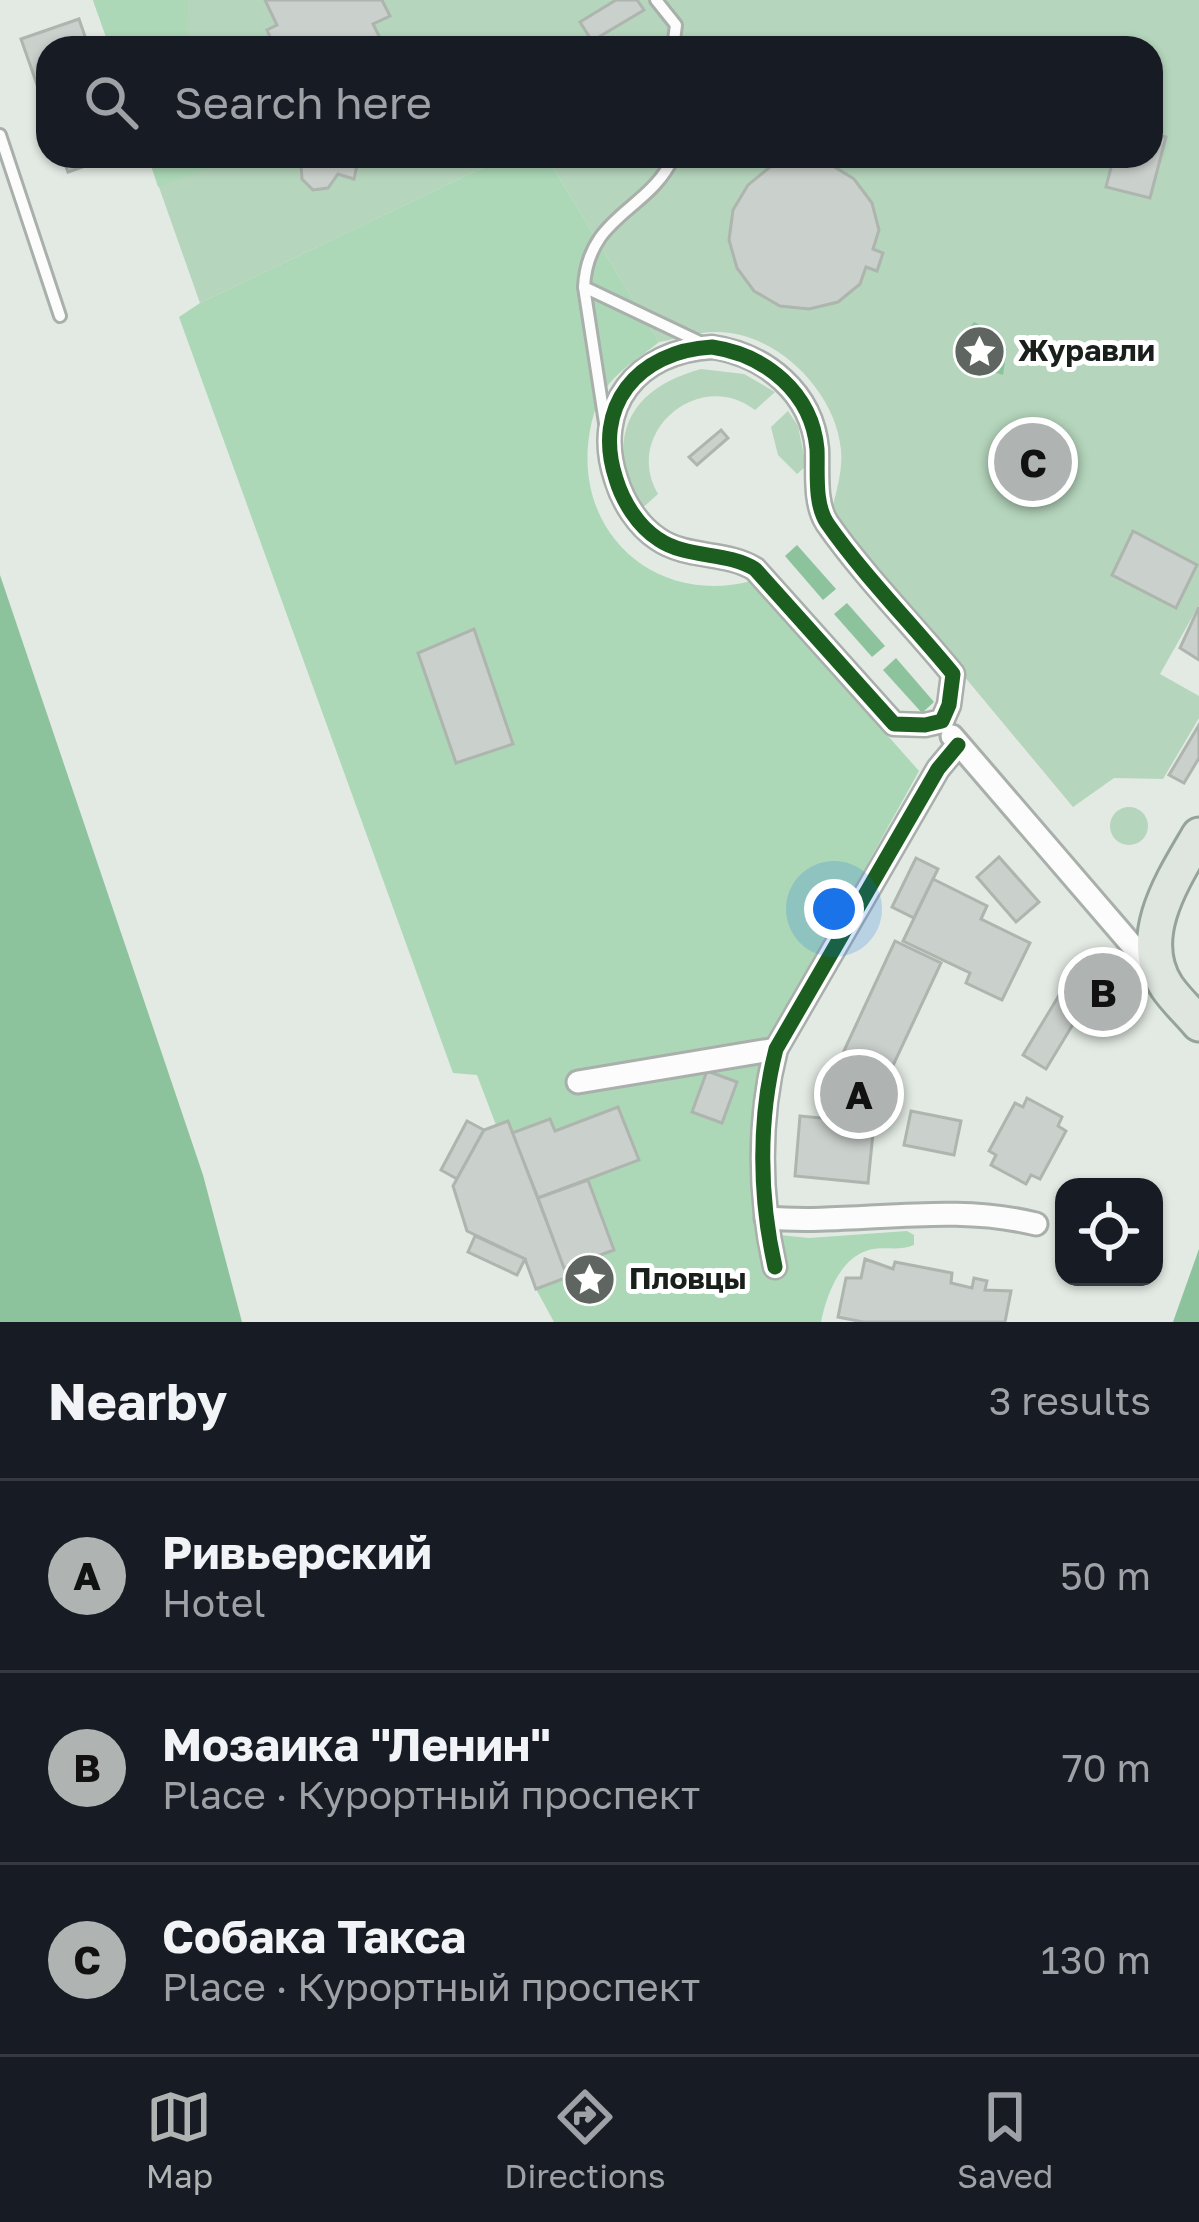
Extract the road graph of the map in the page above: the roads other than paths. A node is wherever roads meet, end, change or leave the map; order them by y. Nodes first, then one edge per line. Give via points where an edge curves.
1 (656, 0) edge
2 (675, 36) edge
3 (0, 136) edge
4 (667, 168) edge
5 (584, 287) junction
6 (60, 316) dead end
7 (712, 347) junction
8 (607, 435) junction
9 (942, 721) junction
10 (958, 745) junction
11 (1199, 835) edge
12 (1165, 984) junction
13 (1199, 1024) edge
14 (776, 1049) junction
15 (578, 1082) dead end
16 (766, 1218) junction
17 (1036, 1224) dead end
18 (776, 1267) dead end

1 - 2 lane via 676,25
3 - 6 lane
4 - 5 lane via 597,239
5 - 7 lane
5 - 8 lane
7 - 8 street via 687,349 643,371 612,410
7 - 9 street via 775,373 806,406 824,519 953,674
8 - 9 street via 626,505 655,537 754,569 894,724
9 - 10 street
10 - 12 street
10 - 14 street
11 - 12 main road via 1159,913
12 - 13 main road
14 - 15 street
14 - 16 street via 762,1176
16 - 17 street via 959,1212
16 - 18 street

